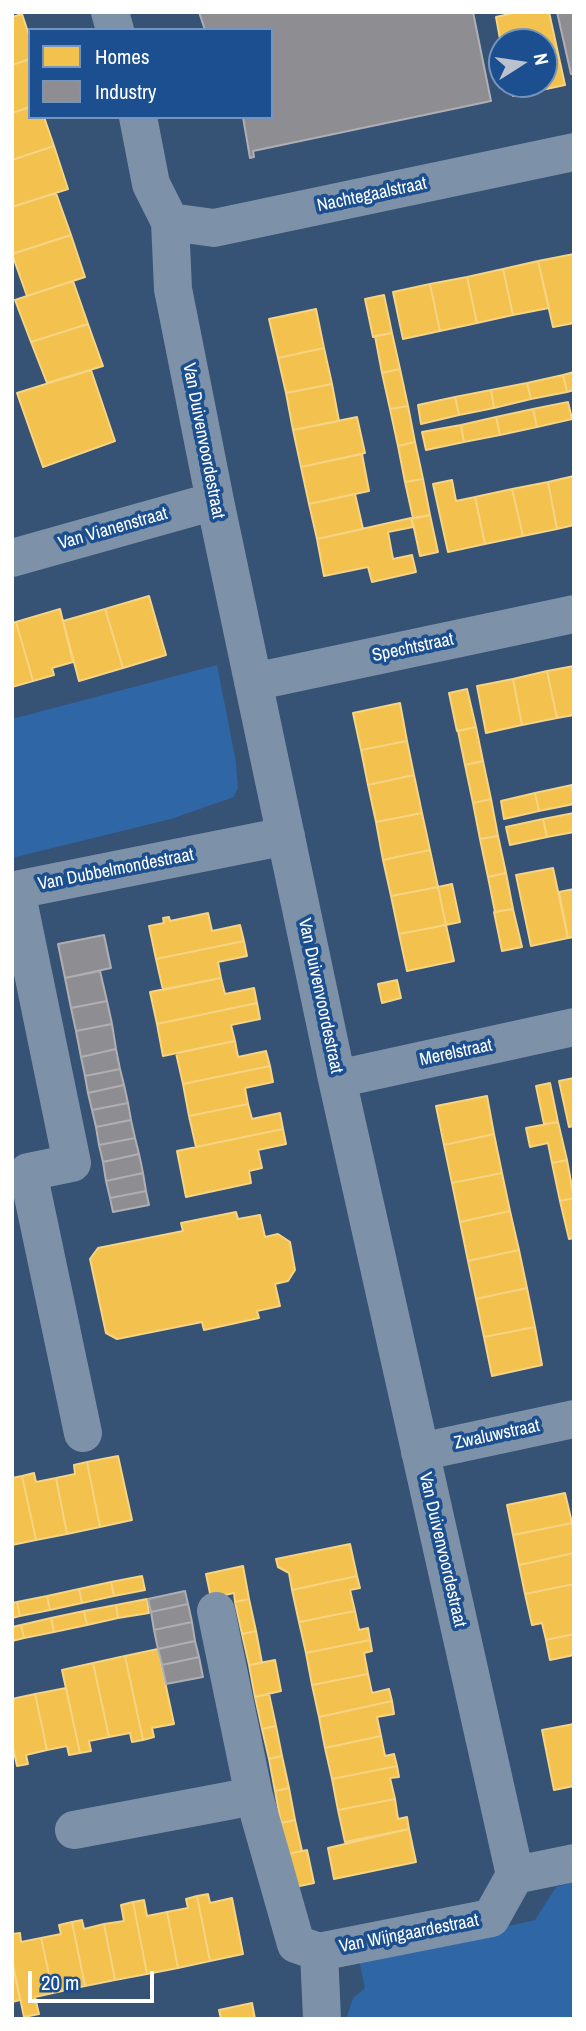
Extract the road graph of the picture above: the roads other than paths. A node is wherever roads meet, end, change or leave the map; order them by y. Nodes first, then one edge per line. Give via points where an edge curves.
1 (138, 119) edge
2 (574, 152) edge
3 (170, 222) junction
4 (215, 500) junction
5 (12, 558) edge
6 (574, 614) edge
7 (253, 682) junction
8 (286, 836) junction
9 (14, 891) edge
10 (574, 1027) edge
11 (337, 1079) junction
12 (20, 1174) edge
13 (574, 1419) edge
14 (83, 1433) dead end
15 (420, 1452) junction
16 (216, 1611) dead end
17 (254, 1796) junction
18 (74, 1830) dead end
19 (574, 1863) edge
20 (515, 1875) junction
21 (319, 1952) junction
22 (322, 2019) edge

1 - 3 street, Van Duivenvoordestraat via 151,184
2 - 3 street, Nachtegaalstraat via 214,228
3 - 4 street, Van Duivenvoordestraat via 173,289
4 - 5 street, Van Vianenstraat
4 - 7 street, Van Duivenvoordestraat
6 - 7 street, Spechtstraat
7 - 8 street, Van Duivenvoordestraat
8 - 9 street, Van Dubbelmondestraat
8 - 11 street, Van Duivenvoordestraat
9 - 12 street, Van Dubbelmondestraat via 72,1163
10 - 11 street, Merelstraat
11 - 15 street, Van Duivenvoordestraat
12 - 14 street, Van Dubbelmondestraat
13 - 15 street, Zwaluwstraat
15 - 20 street, Van Duivenvoordestraat
16 - 17 street, Van Wijngaardestraat
17 - 18 street
17 - 21 street, Van Wijngaardestraat via 296,1944
19 - 20 street
20 - 21 street, Van Wijngaardestraat via 491,1918
21 - 22 street, Van Wijngaardestraat

